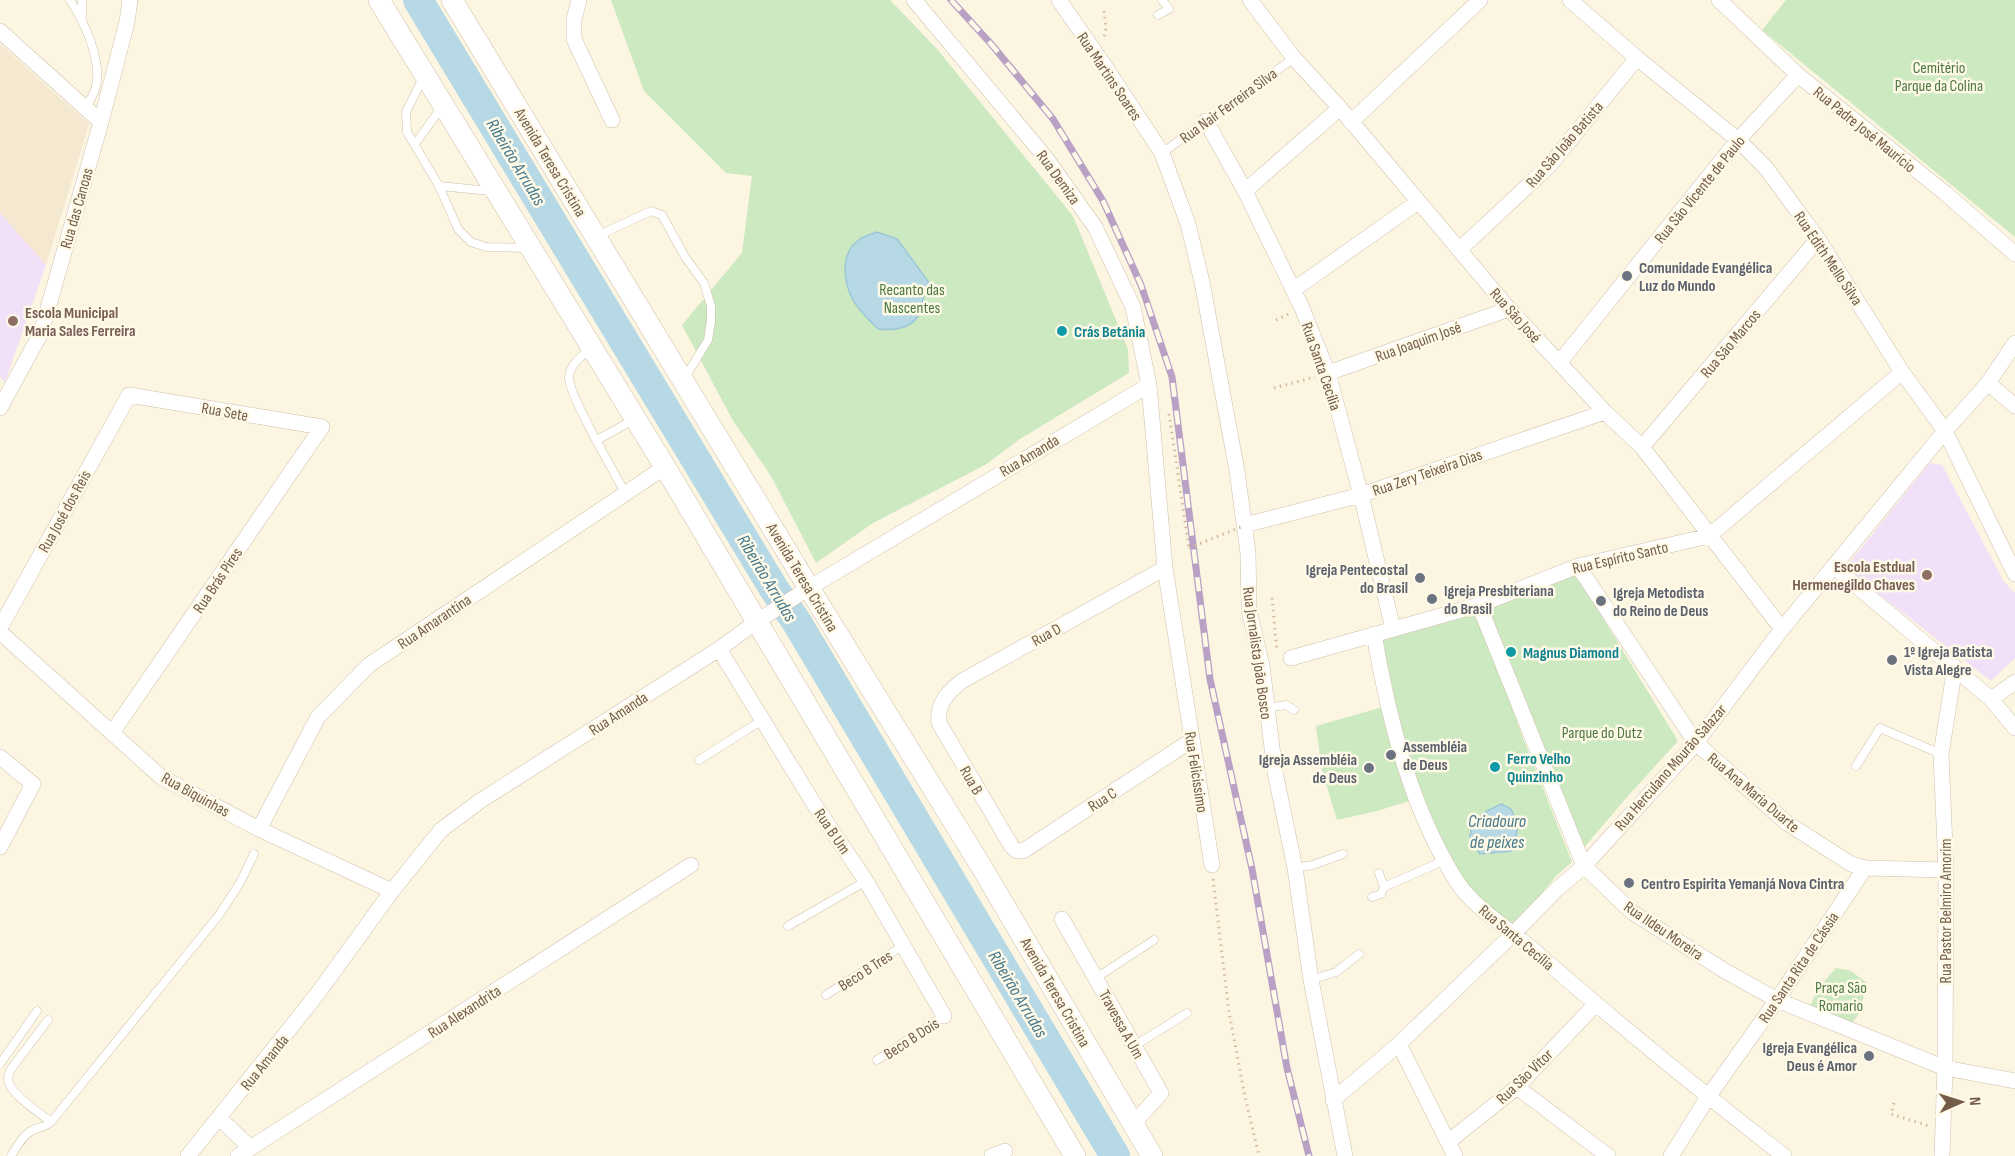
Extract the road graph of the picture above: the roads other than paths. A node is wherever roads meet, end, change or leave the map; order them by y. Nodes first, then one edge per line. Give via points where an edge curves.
1 (70, 0) edge
2 (82, 0) edge
3 (130, 0) edge
4 (379, 0) edge
5 (452, 0) edge
6 (579, 0) edge
7 (914, 0) edge
8 (1059, 0) edge
9 (1162, 0) edge
10 (1480, 0) edge
11 (1570, 0) edge
12 (1719, 0) edge
13 (1254, 1) edge
14 (1158, 15) dead end
15 (82, 18) junction
16 (0, 31) edge
17 (1294, 58) junction
18 (1637, 58) junction
19 (424, 74) junction
20 (1798, 75) junction
21 (443, 104) junction
22 (86, 108) junction
23 (1340, 108) junction
24 (612, 120) dead end
25 (1206, 121) junction
26 (101, 122) junction
27 (1351, 122) junction
28 (1738, 140) junction
29 (415, 144) junction
30 (1162, 153) junction
31 (439, 186) junction
32 (1245, 191) junction
33 (498, 192) junction
34 (1418, 202) junction
35 (596, 237) junction
36 (1818, 239) junction
37 (531, 248) junction
38 (1459, 250) junction
39 (2015, 254) edge
40 (1293, 290) junction
41 (1509, 309) junction
42 (2015, 344) edge
43 (592, 346) junction
44 (1559, 363) junction
45 (1902, 372) junction
46 (1328, 373) junction
47 (683, 380) junction
48 (1988, 382) junction
49 (1149, 385) junction
50 (129, 394) joint
51 (2015, 406) edge
52 (0, 408) edge
53 (1605, 412) junction
54 (636, 419) junction
55 (322, 427) joint
56 (1945, 431) junction
57 (597, 440) junction
58 (1642, 447) junction
59 (665, 467) junction
60 (626, 494) junction
61 (1361, 495) junction
62 (1243, 526) junction
63 (1709, 536) junction
64 (1578, 566) junction
65 (1834, 567) junction
66 (1165, 568) junction
67 (2015, 574) edge
68 (803, 592) junction
69 (1479, 605) junction
70 (762, 618) junction
71 (1393, 628) junction
72 (1782, 628) junction
73 (0, 630) edge
74 (1374, 634) junction
75 (719, 649) junction
76 (1284, 656) road end
77 (1955, 667) junction
78 (2015, 682) edge
79 (1991, 699) junction
80 (1267, 708) junction
81 (938, 710) joint
82 (1294, 710) dead end
83 (764, 719) junction
84 (2015, 728) edge
85 (112, 733) junction
86 (1192, 740) junction
87 (1696, 743) junction
88 (1941, 754) junction
89 (0, 757) edge
90 (699, 760) dead end
91 (1856, 766) dead end
92 (259, 829) junction
93 (0, 847) edge
94 (1012, 847) joint
95 (254, 854) dead end
96 (1343, 854) dead end
97 (1445, 860) junction
98 (691, 865) dead end
99 (1212, 865) road end
100 (1584, 866) junction
101 (1295, 868) junction
102 (1865, 868) junction
103 (1946, 870) junction
104 (1379, 873) dead end
105 (866, 881) junction
106 (1384, 887) junction
107 (392, 891) junction
108 (1372, 897) dead end
109 (1062, 919) dead end
110 (788, 926) dead end
111 (1514, 933) junction
112 (1154, 940) dead end
113 (904, 945) junction
114 (1359, 954) dead end
115 (1096, 978) junction
116 (1311, 980) junction
117 (826, 995) dead end
118 (1777, 1000) junction
119 (1595, 1005) junction
120 (37, 1011) dead end
121 (1187, 1013) dead end
122 (944, 1016) joint
123 (48, 1020) dead end
124 (1399, 1044) junction
125 (1134, 1046) junction
126 (877, 1060) dead end
127 (0, 1064) edge
128 (1945, 1068) junction
129 (2015, 1081) edge
130 (1517, 1087) junction
131 (1708, 1097) junction
132 (1333, 1100) junction
133 (219, 1118) junction
134 (51, 1122) junction
135 (1133, 1124) junction
136 (1448, 1142) junction
137 (244, 1152) edge
138 (11, 1156) edge
139 (188, 1156) edge
140 (1075, 1156) edge
141 (1152, 1156) edge
142 (1345, 1156) edge
143 (1455, 1156) edge
144 (1608, 1156) edge
145 (1671, 1156) edge
146 (1784, 1156) edge
147 (1941, 1156) edge

1 - 15 lane
2 - 15 lane
3 - 26 street, Rua das Canoas
4 - 19 main road
5 - 35 main road, Avenida Teresa Cristina
6 - 24 street via 573,39
7 - 49 street, Rua Demiza via 1046,158 1095,227 1133,307
8 - 30 street, Rua Martins Soares
9 - 14 lane via 1169,9
10 - 27 street
11 - 18 street, Rua Edith Mello Silva
12 - 20 street, Rua Padre José Maurício
13 - 17 street, Rua São José
15 - 22 lane via 96,57 96,87
16 - 22 street
17 - 23 street, Rua São José
17 - 25 lane, Rua Nair Ferreira Silva
18 - 28 street, Rua Edith Mello Silva
18 - 38 street, Rua São João Batista via 1549,166
19 - 21 main road
19 - 29 lane via 406,112 407,132
20 - 28 street, Rua São Vicente de Paulo
20 - 39 street, Rua Padre José Maurício
21 - 29 lane
21 - 33 main road
22 - 26 street
23 - 27 street, Rua São José
23 - 32 street
25 - 30 lane, Rua Nair Ferreira Silva
25 - 32 street, Rua Santa Cecília
26 - 52 street, Rua das Canoas via 41,333
27 - 34 street, Rua São José
28 - 36 street, Rua Edith Mello Silva via 1766,168
28 - 44 street, Rua São Vicente de Paulo
29 - 31 lane
30 - 62 street, Rua Jornalista João Bosco via 1188,224 1202,282 1238,471
31 - 33 lane
31 - 37 lane via 458,229 471,242 486,247
32 - 40 street, Rua Santa Cecília
33 - 37 main road
34 - 38 street, Rua São José
34 - 40 street
35 - 47 main road, Avenida Teresa Cristina
35 - 47 lane via 651,211 662,215 704,283 711,306 708,340
36 - 45 street, Rua Edith Mello Silva
36 - 58 street, Rua São Marcos
37 - 43 main road
38 - 41 street, Rua São José
40 - 46 street, Rua Santa Cecília
41 - 44 street, Rua São José
41 - 46 street, Rua Joaquim José
42 - 48 street, Rua Herculano Mourão Salazar
43 - 54 main road
43 - 57 lane via 571,367 569,378
44 - 53 street, Rua São José
45 - 56 street, Rua Edith Mello Silva
45 - 63 street, Rua Espírito Santo
46 - 61 street, Rua Santa Cecília
47 - 68 main road, Avenida Teresa Cristina
48 - 51 street
48 - 56 street, Rua Herculano Mourão Salazar
49 - 66 street, Rua Felicíssimo
49 - 68 street, Rua Amanda
50 - 55 street, Rua Sete
50 - 73 street, Rua José dos Reis
53 - 58 street, Rua São José
53 - 61 street, Rua Zery Teixeira Dias
54 - 57 lane
54 - 59 main road
55 - 85 street, Rua Brás Pires
56 - 65 street, Rua Herculano Mourão Salazar
56 - 67 street, Rua Edith Mello Silva
57 - 60 lane
58 - 63 street, Rua São José
59 - 60 street, Rua Amarantina
59 - 70 main road
60 - 92 street, Rua Amarantina via 369,665 318,717
61 - 62 street, Rua Zery Teixeira Dias
61 - 71 street, Rua Santa Cecília
62 - 80 street, Rua Jornalista João Bosco via 1249,610
63 - 64 street, Rua Espírito Santo
63 - 72 street, Rua São José
64 - 69 street, Rua Espírito Santo
64 - 87 street, Rua Ana Maria Duarte
65 - 72 street, Rua Herculano Mourão Salazar
65 - 77 street
66 - 81 street, Rua D via 962,681 947,693
66 - 86 street, Rua Felicíssimo
68 - 70 street, Rua Amanda
68 - 135 main road, Avenida Teresa Cristina via 1018,927
69 - 71 street, Rua Espírito Santo
69 - 100 street, Rua Ildeu Moreira
70 - 75 street, Rua Amanda
70 - 140 main road
71 - 74 street, Rua Espírito Santo
72 - 87 street, Rua Herculano Mourão Salazar
73 - 85 street, Rua Biquinhas
74 - 76 street, Rua Espírito Santo
74 - 97 street, Rua Santa Cecília via 1386,699 1416,804
75 - 83 street, Rua B Um
75 - 107 street, Rua Amanda via 480,801 441,830
77 - 79 street
77 - 88 street, Rua Pastor Belmiro Amorim
78 - 79 street
79 - 84 street
80 - 82 lane via 1286,705
80 - 101 street, Rua Jornalista João Bosco via 1275,772
81 - 94 street, Rua B via 939,723
83 - 90 lane
83 - 105 street, Rua B Um
85 - 92 street, Rua Biquinhas via 161,777
86 - 94 street, Rua C via 1023,851
86 - 99 street, Rua Felicíssimo
87 - 100 street, Rua Herculano Mourão Salazar
87 - 102 street, Rua Ana Maria Duarte via 1787,823 1851,864
88 - 91 lane via 1880,728
88 - 103 street, Rua Pastor Belmiro Amorim
89 - 93 street via 33,784
92 - 107 street, Rua Biquinhas
95 - 134 lane via 219,915
96 - 101 lane
97 - 106 lane
97 - 111 street, Rua Santa Cecília via 1458,884 1485,912
98 - 137 street, Rua Alexandrita
100 - 111 street, Rua Herculano Mourão Salazar
100 - 118 street, Rua Ildeu Moreira via 1632,912
101 - 116 street, Rua Jornalista João Bosco
102 - 103 street, Rua Ana Maria Duarte
102 - 118 street, Rua Santa Rita de Cássia
103 - 128 street, Rua Pastor Belmiro Amorim
104 - 106 lane
105 - 110 lane
105 - 113 street, Rua B Um
106 - 108 lane via 1381,894
107 - 133 street, Rua Amanda via 315,997
109 - 115 street, Travessa A Um
111 - 119 street, Rua Santa Cecília
111 - 124 street, Rua Herculano Mourão Salazar
112 - 115 lane
113 - 117 lane, Beco B Tres
113 - 122 street, Rua B Um
114 - 116 lane via 1336,972
115 - 125 street, Travessa A Um
116 - 132 street, Rua Jornalista João Bosco
118 - 128 street, Rua Ildeu Moreira
118 - 131 street, Rua Santa Rita de Cássia
119 - 130 street, Rua São Vitor
119 - 131 street, Rua Santa Cecília
120 - 127 lane
121 - 125 lane
122 - 126 lane, Beco B Dois
123 - 134 lane via 8,1076 9,1085 18,1095
124 - 132 street, Rua Herculano Mourão Salazar
124 - 136 street
125 - 135 street, Travessa A Um via 1161,1093
128 - 129 street, Rua Ildeu Moreira
128 - 147 street, Rua Pastor Belmiro Amorim
130 - 136 street, Rua São Vitor
130 - 144 street
131 - 145 street, Rua Santa Rita de Cássia
131 - 146 street, Rua Santa Cecília
132 - 142 street, Rua Jornalista João Bosco
133 - 137 street
133 - 139 street, Rua Amanda
134 - 138 lane via 25,1135
135 - 141 main road, Avenida Teresa Cristina
136 - 143 street

